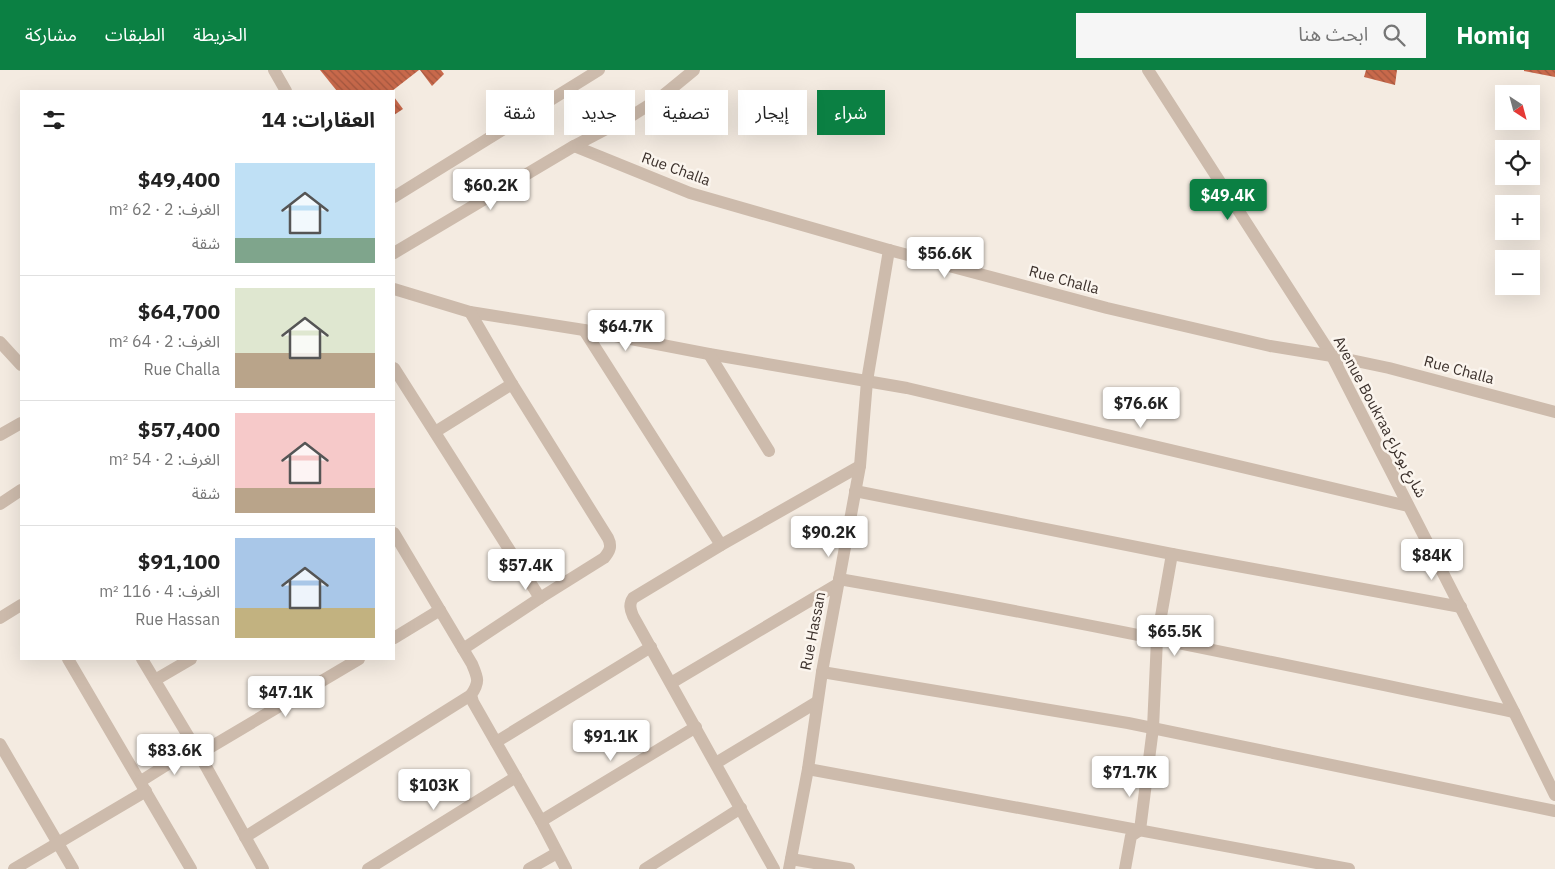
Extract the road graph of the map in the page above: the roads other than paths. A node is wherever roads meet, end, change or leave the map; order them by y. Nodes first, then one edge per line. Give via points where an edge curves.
1 (274, 70) edge
2 (599, 70) edge
3 (694, 70) edge
4 (1148, 70) edge
5 (285, 90) edge
6 (574, 146) junction
7 (395, 195) edge
8 (889, 250) junction
9 (395, 253) edge
10 (395, 290) edge
11 (470, 312) junction
12 (584, 330) junction
13 (0, 342) edge
14 (709, 354) junction
15 (1332, 356) junction
16 (20, 364) edge
17 (395, 370) edge
18 (867, 381) junction
19 (512, 384) junction
20 (1555, 412) edge
21 (20, 424) edge
22 (435, 432) junction
23 (0, 435) edge
24 (769, 451) dead end
25 (860, 466) junction
26 (20, 491) edge
27 (855, 491) junction
28 (0, 504) edge
29 (1408, 506) junction
30 (395, 538) edge
31 (721, 545) junction
32 (1172, 554) junction
33 (839, 581) junction
34 (540, 598) junction
35 (20, 607) edge
36 (1461, 607) junction
37 (440, 610) junction
38 (0, 618) edge
39 (395, 637) edge
40 (1157, 639) junction
41 (651, 647) junction
42 (464, 649) junction
43 (69, 660) edge
44 (143, 660) edge
45 (189, 660) edge
46 (357, 660) edge
47 (822, 672) junction
48 (155, 680) junction
49 (671, 683) junction
50 (471, 695) junction
51 (817, 702) junction
52 (1514, 712) junction
53 (696, 727) junction
54 (1153, 728) junction
55 (496, 742) junction
56 (0, 744) edge
57 (197, 751) junction
58 (716, 763) junction
59 (808, 769) junction
60 (516, 777) junction
61 (144, 786) junction
62 (1555, 795) edge
63 (741, 808) junction
64 (1555, 811) edge
65 (541, 821) junction
66 (1140, 830) junction
67 (245, 837) junction
68 (58, 844) junction
69 (557, 853) junction
70 (790, 864) edge
71 (14, 869) edge
72 (73, 869) edge
73 (191, 869) edge
74 (263, 869) edge
75 (368, 869) edge
76 (529, 869) edge
77 (566, 869) edge
78 (645, 869) edge
79 (774, 869) edge
80 (849, 869) edge
81 (1125, 869) edge
82 (1349, 869) edge

1 - 5 street
2 - 7 street
3 - 6 street via 654,102
4 - 15 street, Avenue Boukraa شارع بوكراع
6 - 8 street, Rue Challa via 690,193
6 - 9 street
8 - 15 street, Rue Challa via 1116,310 1270,346
8 - 18 street, Rue Hassan
10 - 11 street
11 - 12 street
11 - 19 street
12 - 14 street
12 - 31 street
13 - 16 street
14 - 18 street
14 - 24 street
15 - 20 street, Rue Challa
15 - 29 street, Avenue Boukraa شارع بوكراع
17 - 22 street
18 - 25 street, Rue Hassan
18 - 29 street
19 - 22 street
19 - 34 street via 611,544 604,558
21 - 23 street
22 - 34 street
25 - 27 street, Rue Hassan
25 - 31 street
26 - 28 street
27 - 32 street
27 - 33 street, Rue Hassan
29 - 36 street, Avenue Boukraa شارع بوكراع
30 - 37 street
31 - 41 street via 632,598 631,612
32 - 36 street
32 - 40 street
33 - 40 street via 921,593
33 - 47 street, Rue Hassan
33 - 49 street
34 - 42 street
35 - 38 street
36 - 52 street, Avenue Boukraa شارع بوكراع
37 - 39 street
37 - 42 street
40 - 52 street
40 - 54 street
41 - 49 street
41 - 55 street
42 - 50 street via 477,676 476,688
43 - 61 street
44 - 48 street
45 - 48 street
46 - 57 street
47 - 51 street, Rue Hassan
47 - 54 street
48 - 57 street
49 - 53 street
50 - 55 street
50 - 67 street
51 - 58 street
51 - 59 street, Rue Hassan
52 - 62 street, Avenue Boukraa شارع بوكراع
53 - 58 street
53 - 65 street
54 - 64 street
54 - 66 street
55 - 60 street
56 - 68 street
57 - 61 street
57 - 67 street
58 - 63 street
59 - 66 street
59 - 70 street, Rue Hassan
60 - 65 street
60 - 75 street
61 - 68 street
61 - 73 street
63 - 78 street
63 - 79 street
65 - 69 street
66 - 81 street via 1131,836
66 - 82 street
67 - 74 street
68 - 71 street
68 - 72 street
69 - 76 street
69 - 77 street
70 - 80 street

